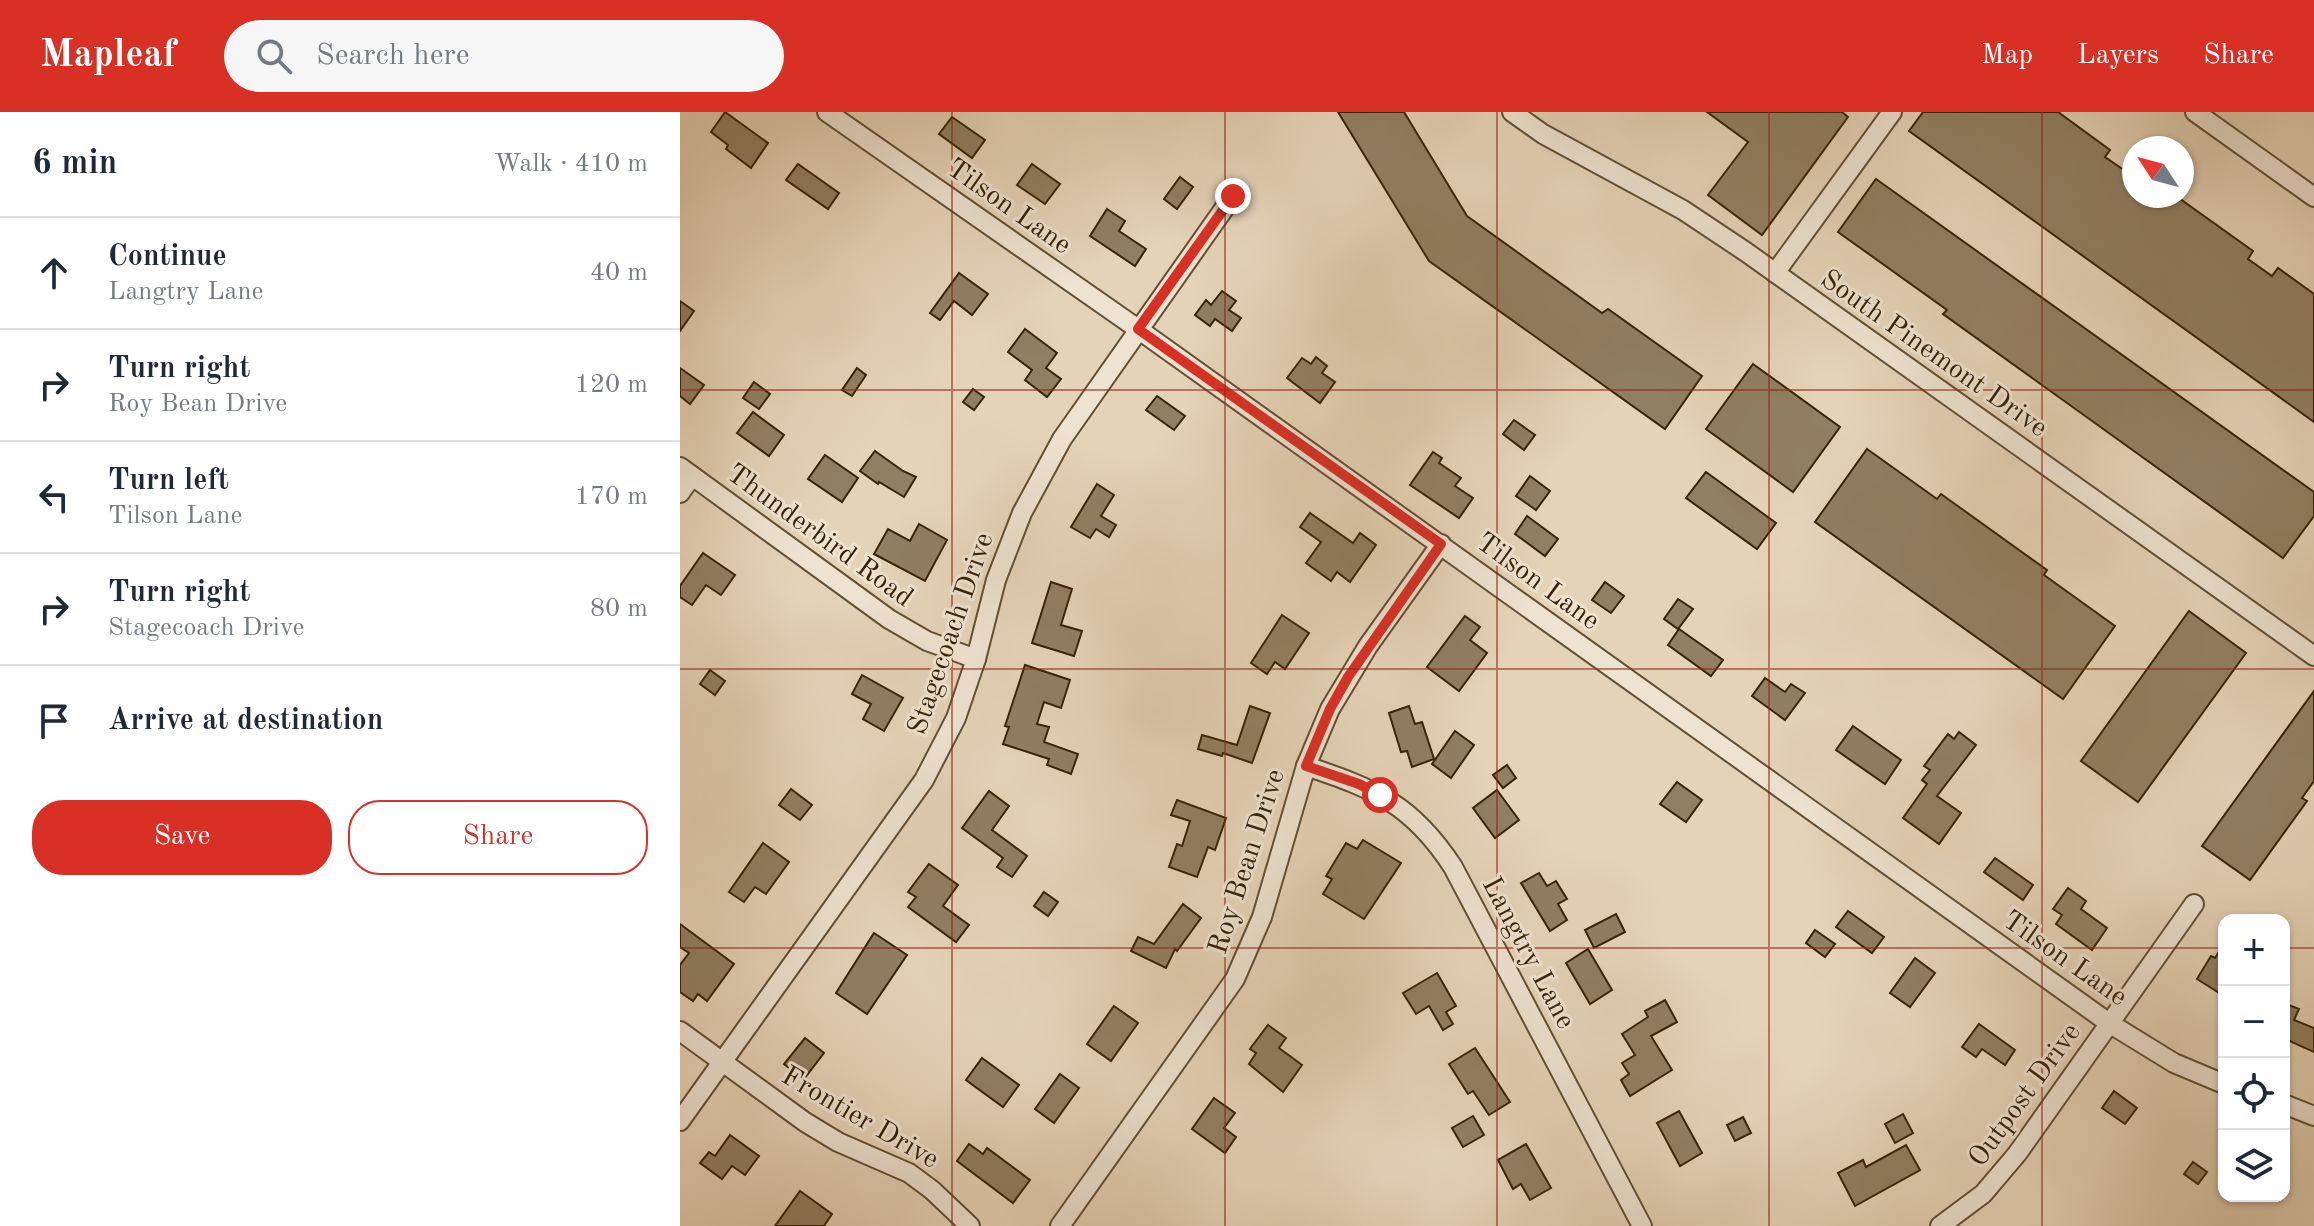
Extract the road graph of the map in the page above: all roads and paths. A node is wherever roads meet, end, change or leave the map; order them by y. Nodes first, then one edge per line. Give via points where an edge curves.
1 (827, 112) edge
2 (1512, 112) edge
3 (1892, 112) edge
4 (2195, 112) edge
5 (1233, 196) dead end
6 (2314, 197) edge
7 (1775, 273) junction
8 (1138, 329) junction
9 (686, 472) edge
10 (680, 493) edge
11 (1441, 544) junction
12 (2314, 656) edge
13 (976, 659) junction
14 (1306, 766) junction
15 (2194, 904) dead end
16 (2109, 1023) junction
17 (680, 1031) edge
18 (722, 1061) junction
19 (2218, 1081) edge
20 (2290, 1106) edge
21 (2314, 1116) edge
22 (680, 1121) edge
23 (970, 1226) edge
24 (1060, 1226) edge
25 (1642, 1226) edge
26 (1940, 1226) edge

1 - 8 street, Tilson Lane
2 - 7 street, South Pinemont Drive via 1683,210
3 - 7 street
4 - 6 street
5 - 8 street, Stagecoach Drive
7 - 12 street, South Pinemont Drive
8 - 11 street, Tilson Lane
8 - 13 street, Stagecoach Drive via 1062,439 1022,513 996,580
9 - 10 street
9 - 13 street, Thunderbird Road via 889,619 927,641
11 - 14 street, Roy Bean Drive via 1348,677
11 - 16 street, Tilson Lane
13 - 18 street, Stagecoach Drive via 956,718 924,780
14 - 24 street, Roy Bean Drive via 1262,917 1235,979
14 - 25 street, Langtry Lane via 1380,795 1437,842
15 - 16 street, Outpost Drive
16 - 19 street, Tilson Lane via 2174,1063
16 - 26 street, Outpost Drive via 2009,1163 1983,1194
17 - 18 street, Frontier Drive
18 - 22 street, Stagecoach Drive
18 - 23 street, Frontier Drive via 838,1142 909,1173
20 - 21 street

